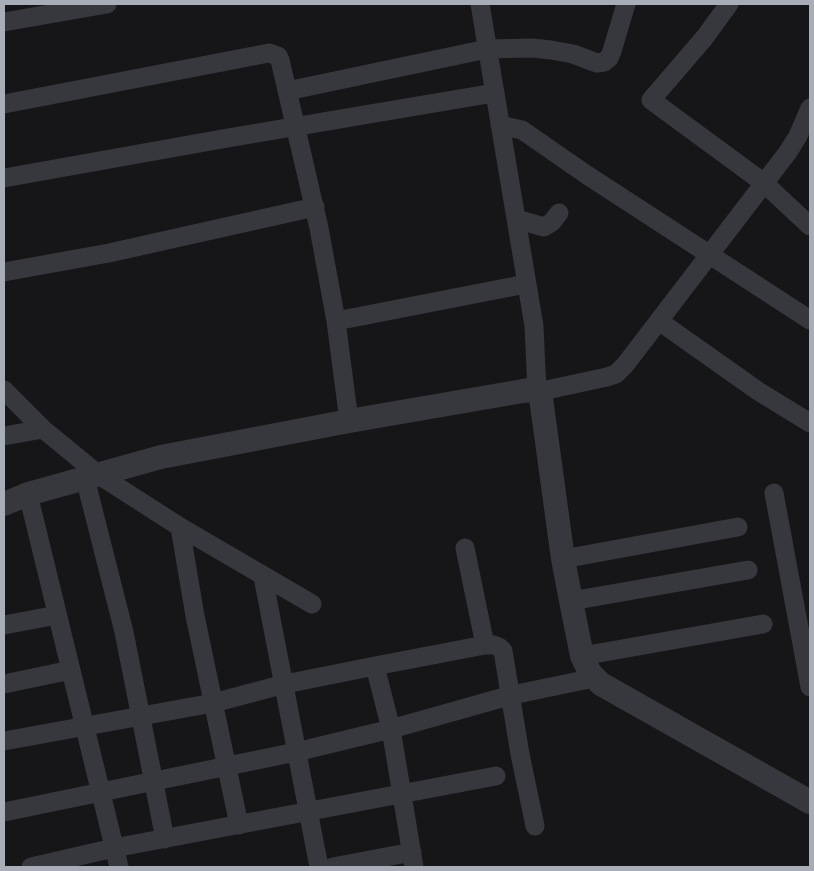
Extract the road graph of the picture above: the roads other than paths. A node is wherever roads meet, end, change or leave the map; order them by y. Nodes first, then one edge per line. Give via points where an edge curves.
1 (108, 4) edge
2 (480, 4) edge
3 (626, 4) edge
4 (729, 4) edge
5 (4, 22) edge
6 (487, 49) junction
7 (287, 91) junction
8 (494, 93) junction
9 (4, 104) edge
10 (810, 108) edge
11 (500, 125) junction
12 (294, 126) junction
13 (4, 178) edge
14 (764, 183) junction
15 (315, 207) junction
16 (559, 213) dead end
17 (516, 219) junction
18 (810, 226) edge
19 (710, 255) junction
20 (4, 272) edge
21 (526, 284) junction
22 (810, 320) edge
23 (336, 321) junction
24 (659, 321) junction
25 (4, 390) edge
26 (537, 392) junction
27 (349, 421) junction
28 (810, 423) edge
29 (42, 429) junction
30 (4, 436) edge
31 (92, 476) junction
32 (774, 493) dead end
33 (28, 494) junction
34 (4, 504) edge
35 (738, 527) dead end
36 (180, 528) junction
37 (465, 548) dead end
38 (563, 560) junction
39 (748, 570) dead end
40 (263, 577) junction
41 (571, 601) junction
42 (312, 604) dead end
43 (57, 615) junction
44 (804, 618) edge
45 (763, 624) dead end
46 (4, 625) edge
47 (485, 645) junction
48 (582, 656) junction
49 (375, 666) junction
50 (70, 670) junction
51 (594, 678) junction
52 (4, 684) edge
53 (285, 684) junction
54 (810, 684) edge
55 (512, 695) junction
56 (213, 703) junction
57 (141, 716) junction
58 (84, 726) junction
59 (391, 730) junction
60 (4, 741) edge
61 (296, 752) junction
62 (227, 765) junction
63 (496, 776) dead end
64 (154, 780) junction
65 (100, 791) junction
66 (401, 794) junction
67 (810, 802) edge
68 (309, 811) junction
69 (4, 812) edge
70 (239, 825) junction
71 (535, 826) dead end
72 (165, 839) junction
73 (114, 848) junction
74 (413, 860) edge
75 (31, 867) edge
76 (119, 867) edge
77 (319, 867) edge
78 (333, 867) edge

1 - 5 street
2 - 6 street
3 - 6 street via 612,52 604,62 597,63 551,50
4 - 14 street via 651,100
6 - 7 street
6 - 8 street
7 - 9 street via 280,60 269,53
7 - 12 street
8 - 11 street
8 - 12 street
10 - 14 street via 798,136
11 - 17 street
11 - 19 street via 522,130
12 - 13 street
12 - 15 street
14 - 18 street
14 - 19 street
15 - 20 street via 109,253
15 - 23 street
16 - 17 street via 544,227
17 - 21 street
19 - 22 street
19 - 24 street
21 - 23 street
21 - 26 street via 534,326
23 - 27 street
24 - 26 street via 616,374
24 - 28 street via 758,391
25 - 29 street
26 - 27 street via 523,391
26 - 38 street via 541,398
27 - 31 street via 161,457
29 - 30 street
29 - 31 street
31 - 33 street
31 - 36 street
31 - 57 street
32 - 44 street
33 - 34 street
33 - 43 street
35 - 38 street
36 - 40 street
36 - 56 street
37 - 47 street
38 - 41 street
39 - 41 street
40 - 42 street
40 - 53 street
41 - 48 street
43 - 46 street
43 - 50 street
44 - 54 street
45 - 48 street
47 - 49 street
47 - 55 street via 500,647 503,651
48 - 51 street
49 - 53 street
49 - 59 street
50 - 52 street
50 - 58 street
51 - 55 street
51 - 67 street via 658,718
53 - 56 street
53 - 61 street
55 - 59 street
55 - 71 street
56 - 57 street
56 - 62 street
57 - 58 street
57 - 64 street
58 - 60 street
58 - 65 street
59 - 61 street
59 - 66 street
61 - 62 street
61 - 68 street
62 - 64 street
62 - 70 street
63 - 66 street
64 - 65 street
64 - 72 street
65 - 69 street
65 - 73 street
66 - 68 street
66 - 74 street
68 - 70 street
68 - 77 street
70 - 72 street
72 - 73 street
73 - 75 street
73 - 76 street
74 - 78 street

